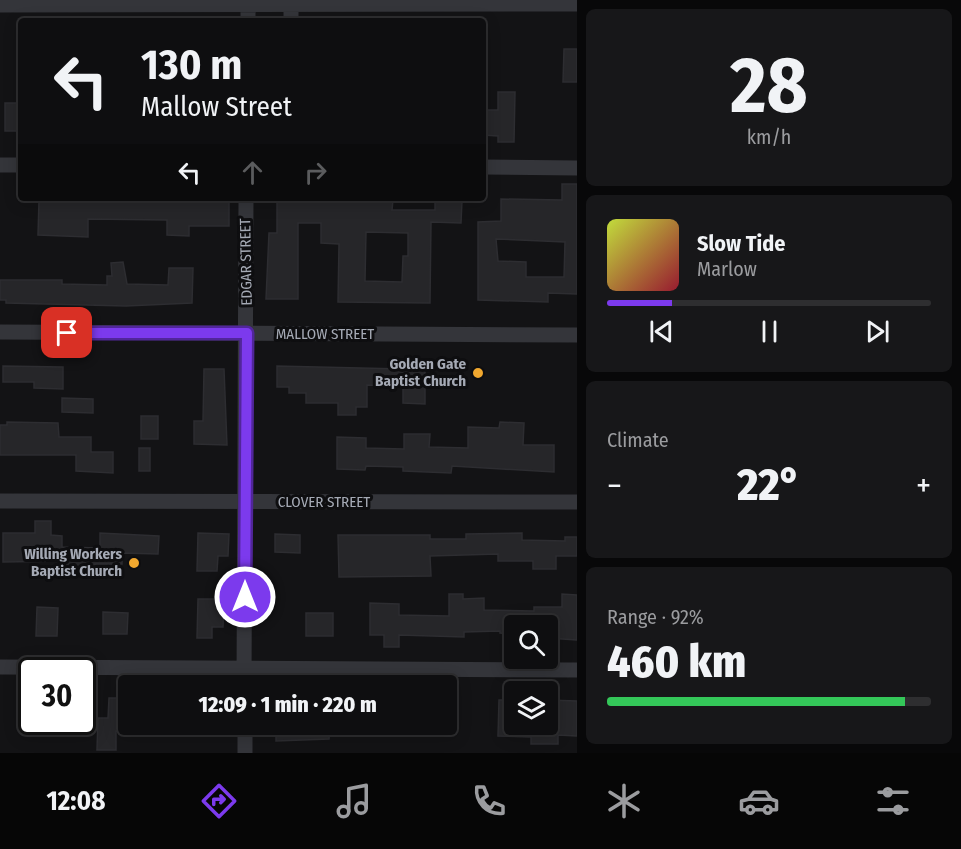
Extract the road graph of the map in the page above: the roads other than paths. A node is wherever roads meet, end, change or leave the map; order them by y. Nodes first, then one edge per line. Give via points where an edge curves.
1 (87, 2) edge
2 (432, 2) edge
3 (577, 4) edge
4 (0, 5) edge
5 (248, 9) edge
6 (291, 13) edge
7 (328, 13) edge
8 (0, 165) edge
9 (18, 165) edge
10 (486, 168) edge
11 (577, 168) edge
12 (246, 201) edge
13 (0, 332) edge
14 (247, 333) junction
15 (577, 335) edge
16 (0, 501) edge
17 (246, 501) junction
18 (577, 502) edge
19 (0, 667) edge
20 (244, 669) junction
21 (577, 670) edge
22 (244, 675) edge
23 (245, 735) edge
24 (246, 753) edge

1 - 4 street
1 - 5 street
2 - 3 street
2 - 7 street
5 - 6 street
6 - 7 street
8 - 9 street
10 - 11 street
12 - 14 street, EDGAR STREET
13 - 14 street, MALLOW STREET
14 - 15 street, MALLOW STREET
14 - 17 street, EDGAR STREET
16 - 17 street, CLOVER STREET
17 - 18 street, CLOVER STREET
17 - 20 street, EDGAR STREET
19 - 20 street
20 - 21 street
20 - 22 street, EDGAR STREET
23 - 24 street

